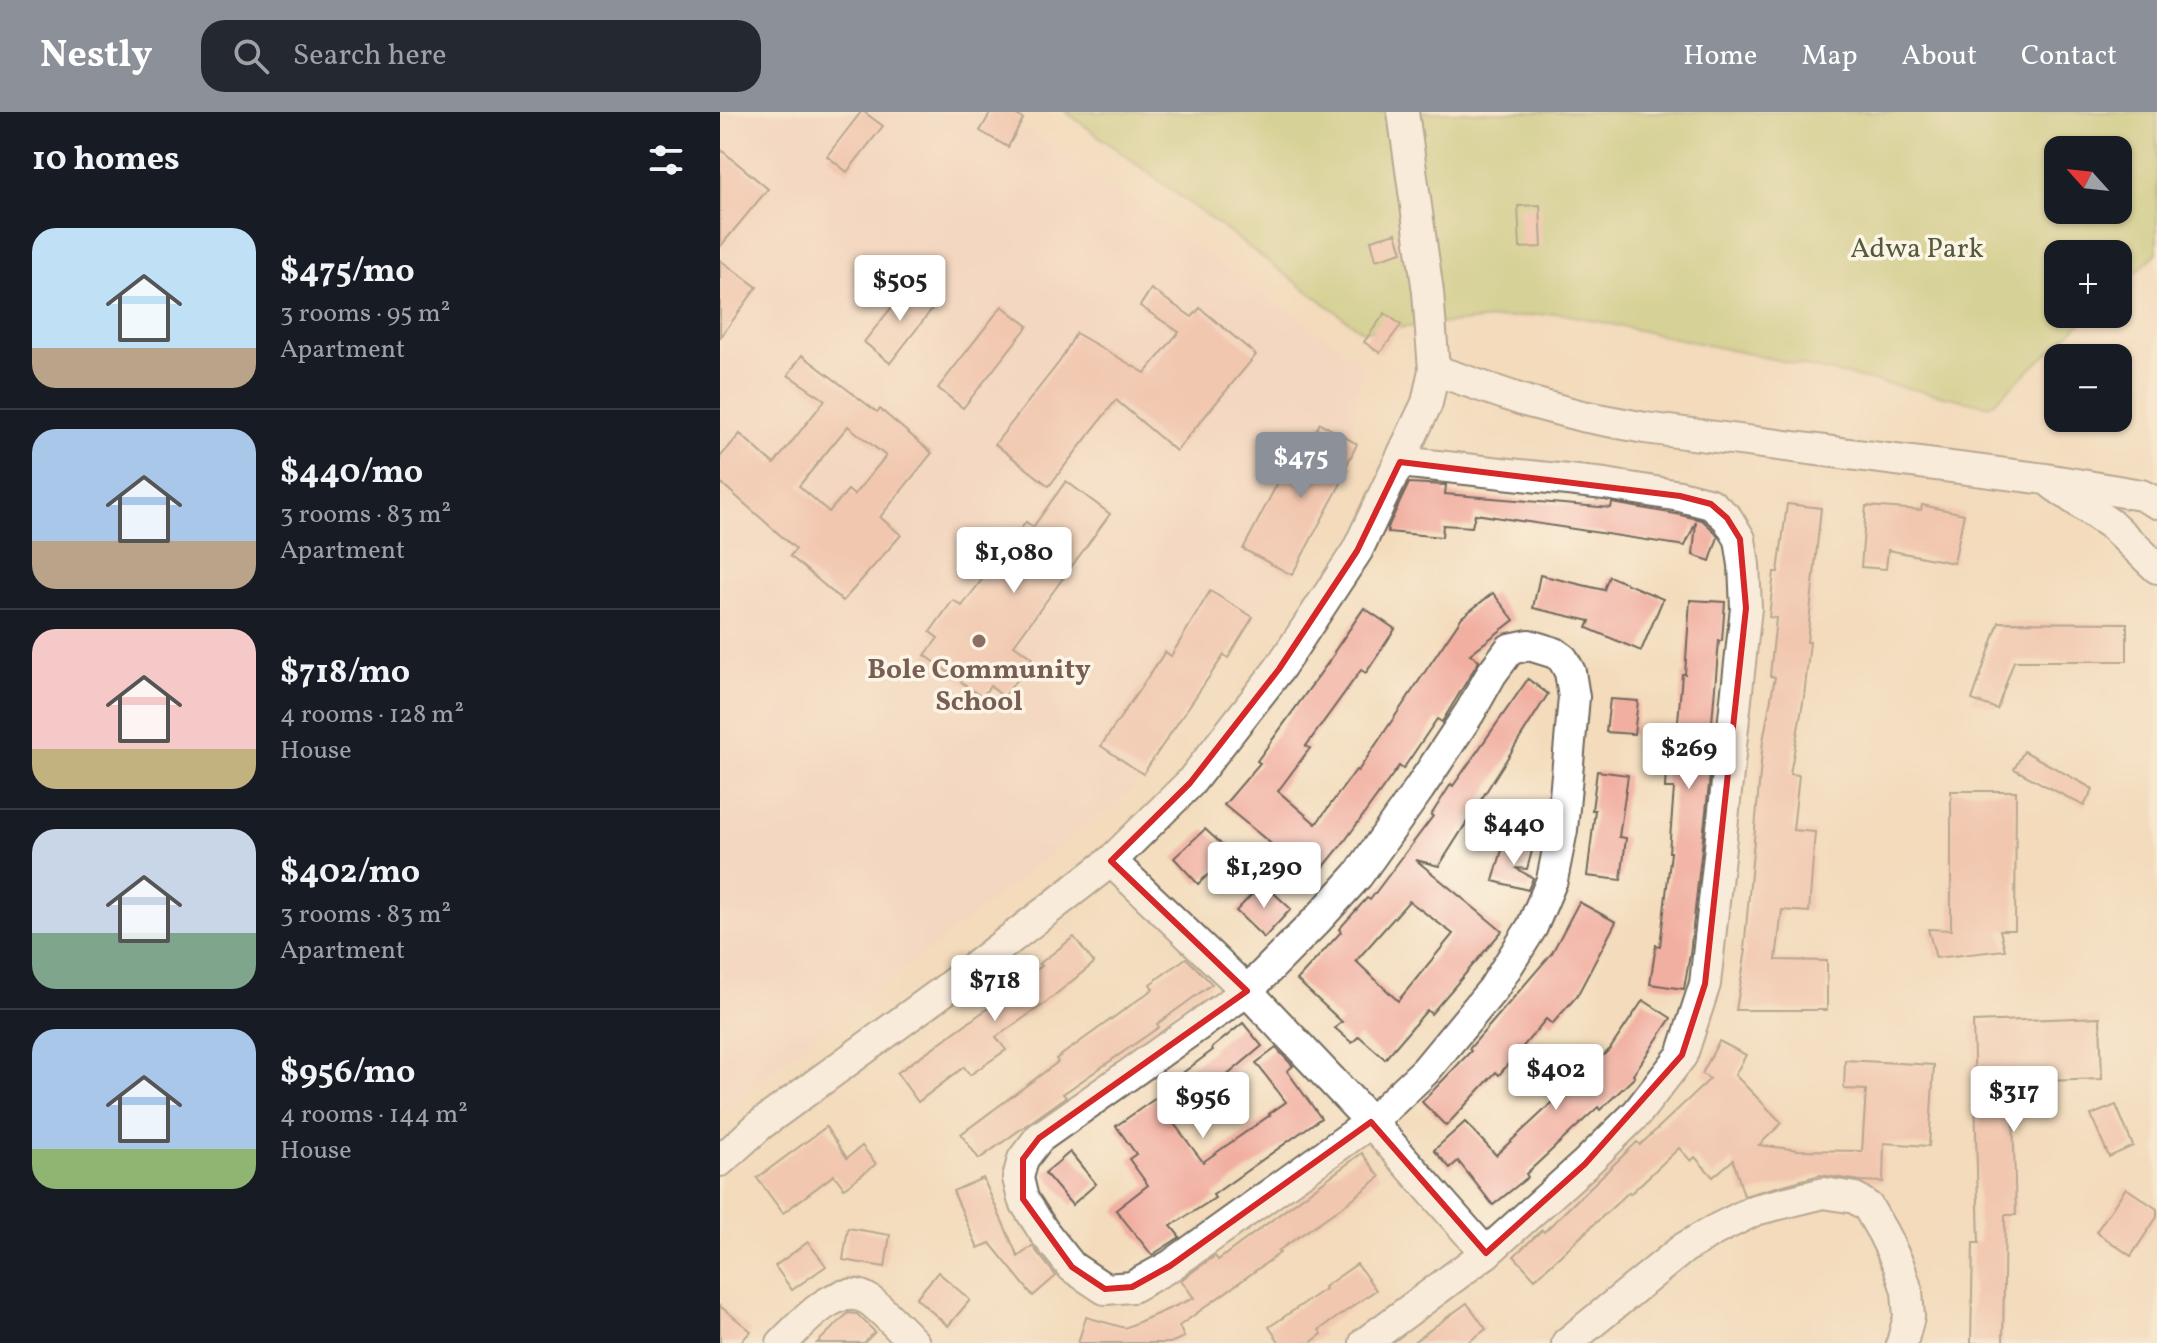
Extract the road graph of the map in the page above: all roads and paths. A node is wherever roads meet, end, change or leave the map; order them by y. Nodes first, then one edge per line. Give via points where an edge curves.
1 (1403, 112) edge
2 (1434, 370) junction
3 (1400, 462) junction
4 (2046, 479) junction
5 (2157, 503) edge
6 (2157, 568) edge
7 (1111, 861) junction
8 (1247, 991) junction
9 (1371, 1122) junction
10 (720, 1161) edge
11 (1486, 1253) junction
12 (782, 1343) edge
13 (914, 1343) edge
14 (1365, 1343) edge
15 (1567, 1343) edge
16 (1902, 1343) edge

1 - 2 street
2 - 3 street via 1427,403
2 - 4 street via 1525,401 1645,428
3 - 7 street via 1357,551 1279,669 1190,783
3 - 11 street via 1605,484 1711,504 1740,539 1744,565 1746,608 1705,984 1682,1055 1637,1113
4 - 5 street via 2141,495
4 - 6 street via 2113,526
7 - 8 street
7 - 10 street via 760,1125
8 - 9 street
8 - 9 street via 1039,1138 1023,1159 1018,1178 1023,1199 1072,1267 1105,1289 1132,1287 1170,1266
8 - 9 street via 1358,875 1510,649 1529,645 1563,659 1574,697 1552,880 1532,927 1493,989 1425,1071
9 - 11 street
11 - 14 street
12 - 13 street via 831,1298 848,1295 867,1298
15 - 16 street via 1684,1248 1755,1210 1824,1193 1855,1198 1868,1207 1883,1233 1907,1291 1909,1317

